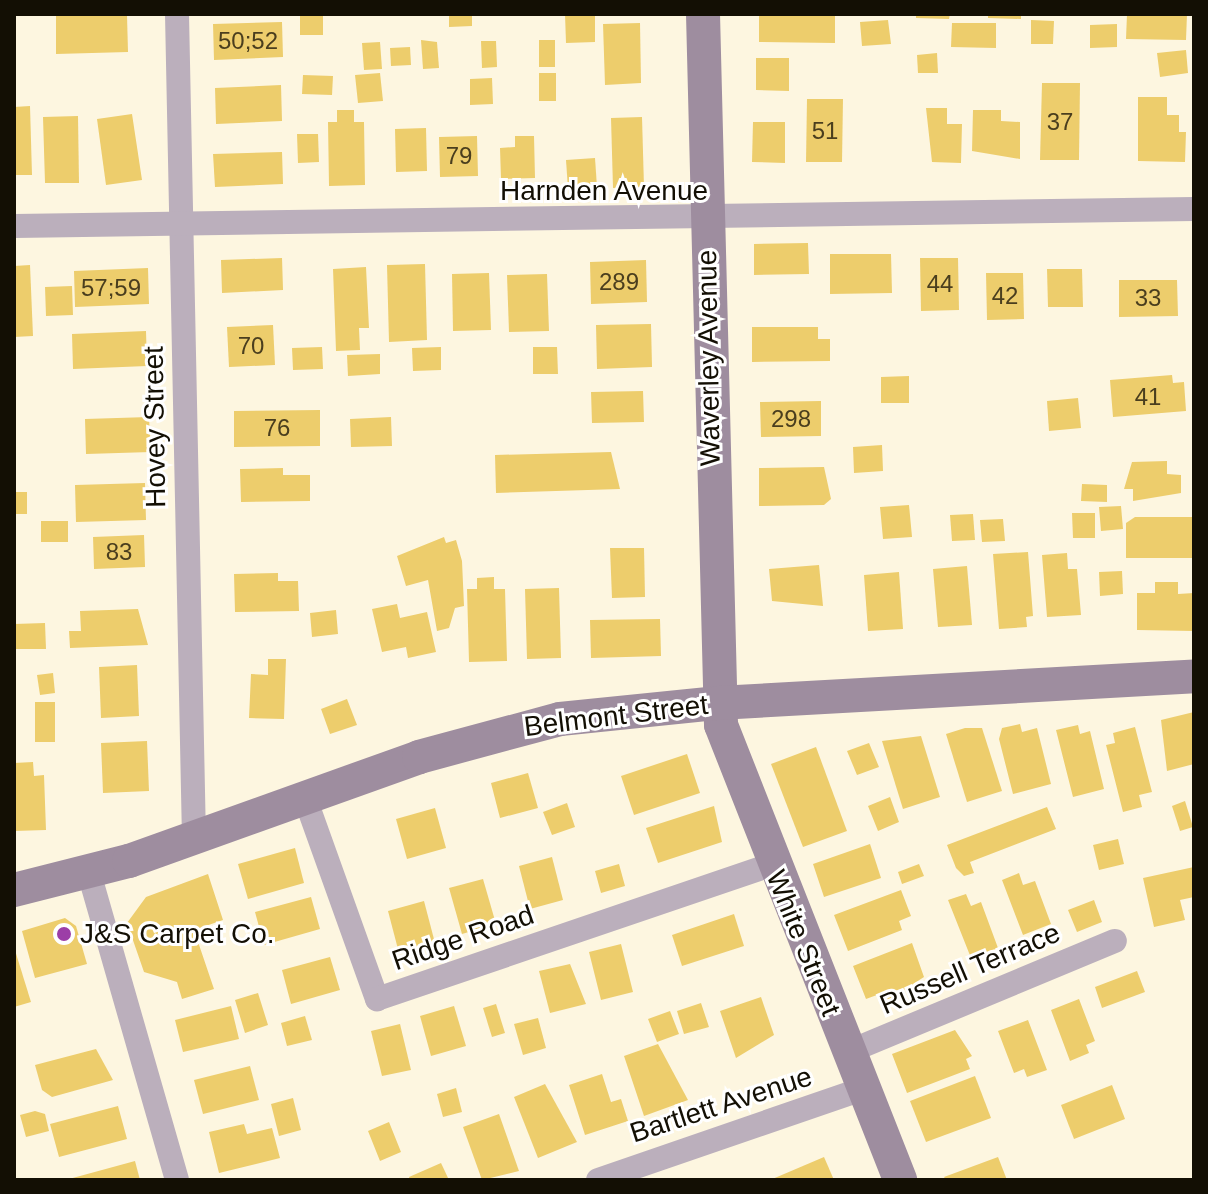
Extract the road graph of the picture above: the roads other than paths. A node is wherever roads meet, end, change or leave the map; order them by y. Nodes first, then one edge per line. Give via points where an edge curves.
1 (177, 14) edge
2 (703, 14) edge
3 (1194, 209) edge
4 (707, 220) junction
5 (181, 224) junction
6 (14, 226) edge
7 (1194, 676) edge
8 (718, 703) junction
9 (305, 798) junction
10 (194, 838) junction
11 (771, 865) junction
12 (89, 873) junction
13 (14, 890) edge
14 (1115, 941) dead end
15 (848, 1052) junction
16 (863, 1089) junction
17 (177, 1180) edge
18 (598, 1180) edge
19 (900, 1180) edge

1 - 5 street, Hovey Street
2 - 4 street, Waverley Avenue
3 - 4 street, Harnden Avenue
4 - 5 street, Harnden Avenue
4 - 8 street, Waverley Avenue
5 - 6 street, Harnden Avenue
5 - 10 street, Hovey Street
7 - 8 street, Belmont Street
8 - 9 street, Belmont Street via 607,711 512,729
8 - 11 street, White Street via 732,764
9 - 10 street, Belmont Street
9 - 11 street, Ridge Road via 377,999
10 - 12 street, Belmont Street
11 - 15 street, White Street
12 - 13 street, Belmont Street
12 - 17 street
14 - 15 street, Russell Terrace
15 - 16 street, White Street
16 - 18 street, Bartlett Avenue
16 - 19 street, White Street

